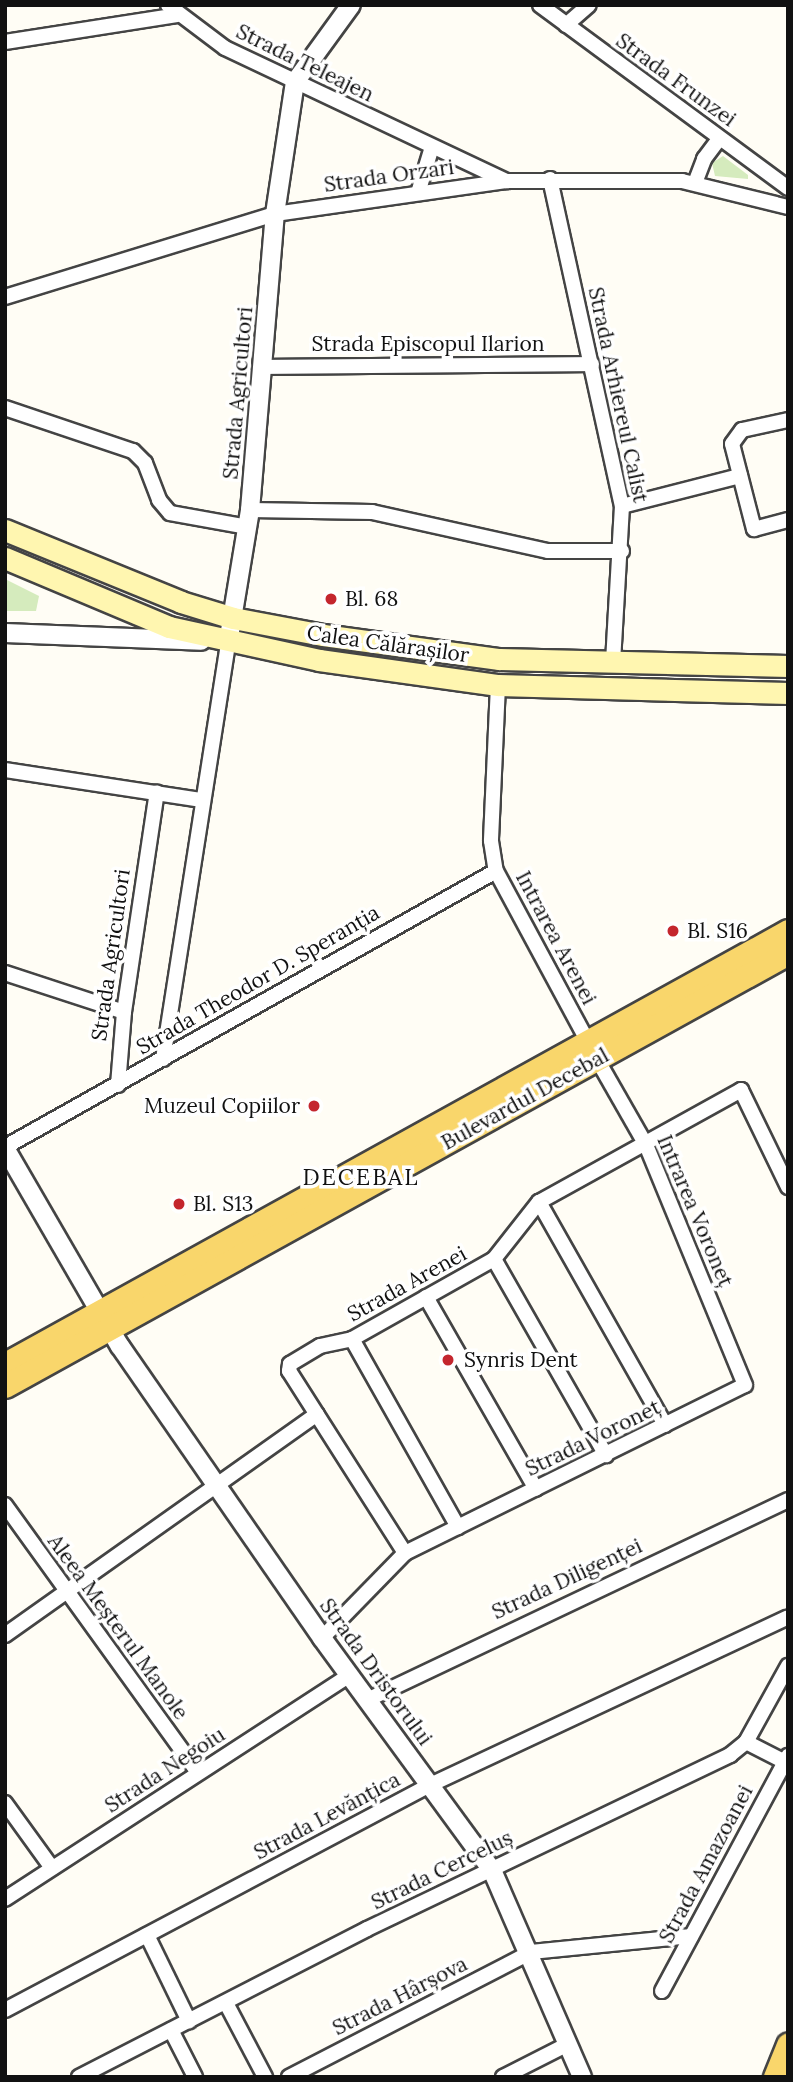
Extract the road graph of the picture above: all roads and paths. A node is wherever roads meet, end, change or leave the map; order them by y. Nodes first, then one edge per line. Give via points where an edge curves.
1 (351, 5) edge
2 (540, 5) edge
3 (589, 5) edge
4 (172, 10) edge
5 (566, 25) junction
6 (5, 42) edge
7 (295, 82) junction
8 (719, 139) junction
9 (432, 147) junction
10 (788, 169) edge
11 (550, 180) junction
12 (508, 181) junction
13 (695, 183) junction
14 (782, 183) edge
15 (418, 193) junction
16 (788, 207) edge
17 (275, 214) junction
18 (5, 297) edge
19 (592, 364) junction
20 (264, 367) junction
21 (5, 408) edge
22 (788, 420) edge
23 (740, 476) junction
24 (622, 506) junction
25 (249, 518) junction
26 (788, 520) edge
27 (5, 530) edge
28 (622, 551) junction
29 (5, 558) edge
30 (233, 618) junction
31 (5, 634) edge
32 (228, 643) junction
33 (613, 663) junction
34 (788, 666) edge
35 (498, 685) junction
36 (788, 693) edge
37 (5, 770) edge
38 (158, 792) junction
39 (202, 800) junction
40 (496, 871) junction
41 (788, 931) edge
42 (788, 953) edge
43 (5, 973) edge
44 (124, 1012) junction
45 (592, 1050) junction
46 (163, 1059) junction
47 (118, 1085) junction
48 (646, 1145) junction
49 (5, 1147) edge
50 (788, 1187) edge
51 (539, 1202) junction
52 (494, 1259) junction
53 (426, 1297) junction
54 (104, 1321) junction
55 (352, 1339) junction
56 (5, 1364) edge
57 (745, 1385) joint
58 (5, 1386) edge
59 (317, 1415) junction
60 (664, 1425) junction
61 (606, 1455) junction
62 (217, 1486) junction
63 (536, 1489) junction
64 (788, 1500) edge
65 (5, 1505) edge
66 (458, 1527) junction
67 (405, 1553) junction
68 (66, 1592) junction
69 (788, 1617) edge
70 (5, 1635) edge
71 (322, 1638) junction
72 (788, 1666) edge
73 (349, 1676) junction
74 (366, 1700) junction
75 (746, 1742) junction
76 (786, 1759) edge
77 (198, 1773) junction
78 (430, 1785) junction
79 (5, 1803) edge
80 (52, 1868) junction
81 (492, 1870) junction
82 (5, 1899) edge
83 (147, 1935) junction
84 (691, 1936) junction
85 (531, 1952) junction
86 (662, 1991) dead end
87 (226, 2003) junction
88 (5, 2010) edge
89 (189, 2021) junction
90 (171, 2030) junction
91 (568, 2044) junction
92 (788, 2045) edge
93 (79, 2077) edge
94 (195, 2077) edge
95 (265, 2077) edge
96 (289, 2077) edge
97 (503, 2077) edge
98 (582, 2077) edge
99 (775, 2077) edge

1 - 7 street, Strada Agricultori
2 - 5 street, Strada Frunzei
3 - 5 street
4 - 6 street
4 - 7 street, Strada Teleajen via 211,40
5 - 8 street, Strada Frunzei
7 - 9 street, Strada Teleajen
7 - 17 street, Strada Agricultori
8 - 13 street via 704,159
8 - 14 street, Strada Frunzei
9 - 12 street, Strada Teleajen
9 - 15 street
10 - 14 street
11 - 12 street, Strada Orzari
11 - 13 street, Strada Orzari
11 - 19 street, Strada Arhiereul Calist
12 - 15 street, Strada Orzari
13 - 16 street, Strada Orzari
15 - 17 street, Strada Orzari
17 - 18 street, Strada Orzari
17 - 20 street, Strada Agricultori
19 - 20 street, Strada Episcopul Ilarion
19 - 24 street, Strada Arhiereul Calist
20 - 25 street, Strada Agricultori
21 - 25 street via 133,451 145,463 159,499 170,513
22 - 23 street via 737,433 732,444
23 - 24 street
23 - 26 street via 754,529
24 - 28 street, Strada Arhiereul Calist
25 - 28 street via 372,512 548,551
25 - 30 street, Strada Agricultori
27 - 30 main road, Calea Călărașilor via 158,594
28 - 33 street, Strada Arhiereul Calist
29 - 32 main road, Calea Călărașilor via 169,627
30 - 32 street, Strada Agricultori
30 - 33 main road, Calea Călărașilor via 460,654
31 - 32 street
32 - 35 main road, Calea Călărașilor
32 - 39 street, Strada Agricultori
33 - 34 main road, Calea Călărașilor
35 - 36 main road, Calea Călărașilor
35 - 40 street, Intrarea Arenei via 491,841
37 - 38 street
38 - 39 street
38 - 44 street, Strada Agricultori
39 - 46 street, Strada Agricultori
40 - 45 street, Intrarea Arenei
40 - 46 street, Strada Theodor D. Speranția
41 - 45 main road, Bulevardul Decebal
42 - 45 main road, Bulevardul Decebal
43 - 44 street
44 - 47 street, Strada Agricultori
45 - 48 street, Intrarea Voroneț
45 - 54 main road, Bulevardul Decebal
46 - 47 street, Strada Theodor D. Speranția
47 - 49 street, Strada Theodor D. Speranția
48 - 50 street, Strada Arenei via 741,1090
48 - 51 street, Strada Arenei
48 - 57 street, Intrarea Voroneț
49 - 54 street, Strada Dristorului
51 - 52 street, Strada Arenei
51 - 60 street
52 - 53 street, Strada Arenei
52 - 61 street
53 - 55 street, Strada Arenei
53 - 63 street
54 - 56 main road, Bulevardul Decebal
54 - 58 main road, Bulevardul Decebal
54 - 62 street, Strada Dristorului
55 - 59 street, Strada Arenei via 320,1346 288,1367
55 - 66 street
57 - 60 street, Strada Voroneț
59 - 62 street
59 - 67 street
60 - 61 street, Strada Voroneț
61 - 63 street, Strada Voroneț
62 - 68 street
62 - 71 street, Strada Dristorului
63 - 66 street, Strada Voroneț
64 - 74 street, Strada Diligenței
65 - 68 street, Aleea Meșterul Manole
66 - 67 street, Strada Voroneț
67 - 71 street, Strada Voroneț
68 - 70 street
68 - 77 street, Aleea Meșterul Manole
69 - 78 street, Strada Levănțica
71 - 73 street, Strada Dristorului
72 - 75 street, Strada Cerceluș
73 - 74 street, Strada Dristorului
73 - 77 street, Strada Negoiu
74 - 78 street, Strada Dristorului
75 - 76 street
75 - 81 street, Strada Cerceluș via 730,1755
76 - 84 street, Strada Amazoanei
77 - 80 street, Strada Negoiu
78 - 81 street, Strada Dristorului
78 - 83 street, Strada Levănțica
79 - 80 street
80 - 82 street, Strada Negoiu
81 - 85 street, Strada Dristorului
81 - 87 street, Strada Cerceluș
83 - 88 street, Strada Levănțica
83 - 89 street
84 - 85 street
84 - 86 street, Strada Amazoanei
85 - 91 street, Strada Dristorului
85 - 96 street, Strada Hârșova
87 - 89 street, Strada Cerceluș
87 - 95 street
89 - 90 street, Strada Cerceluș
90 - 93 street, Strada Cerceluș
90 - 94 street
91 - 97 street
91 - 98 street, Strada Dristorului
92 - 99 main road

